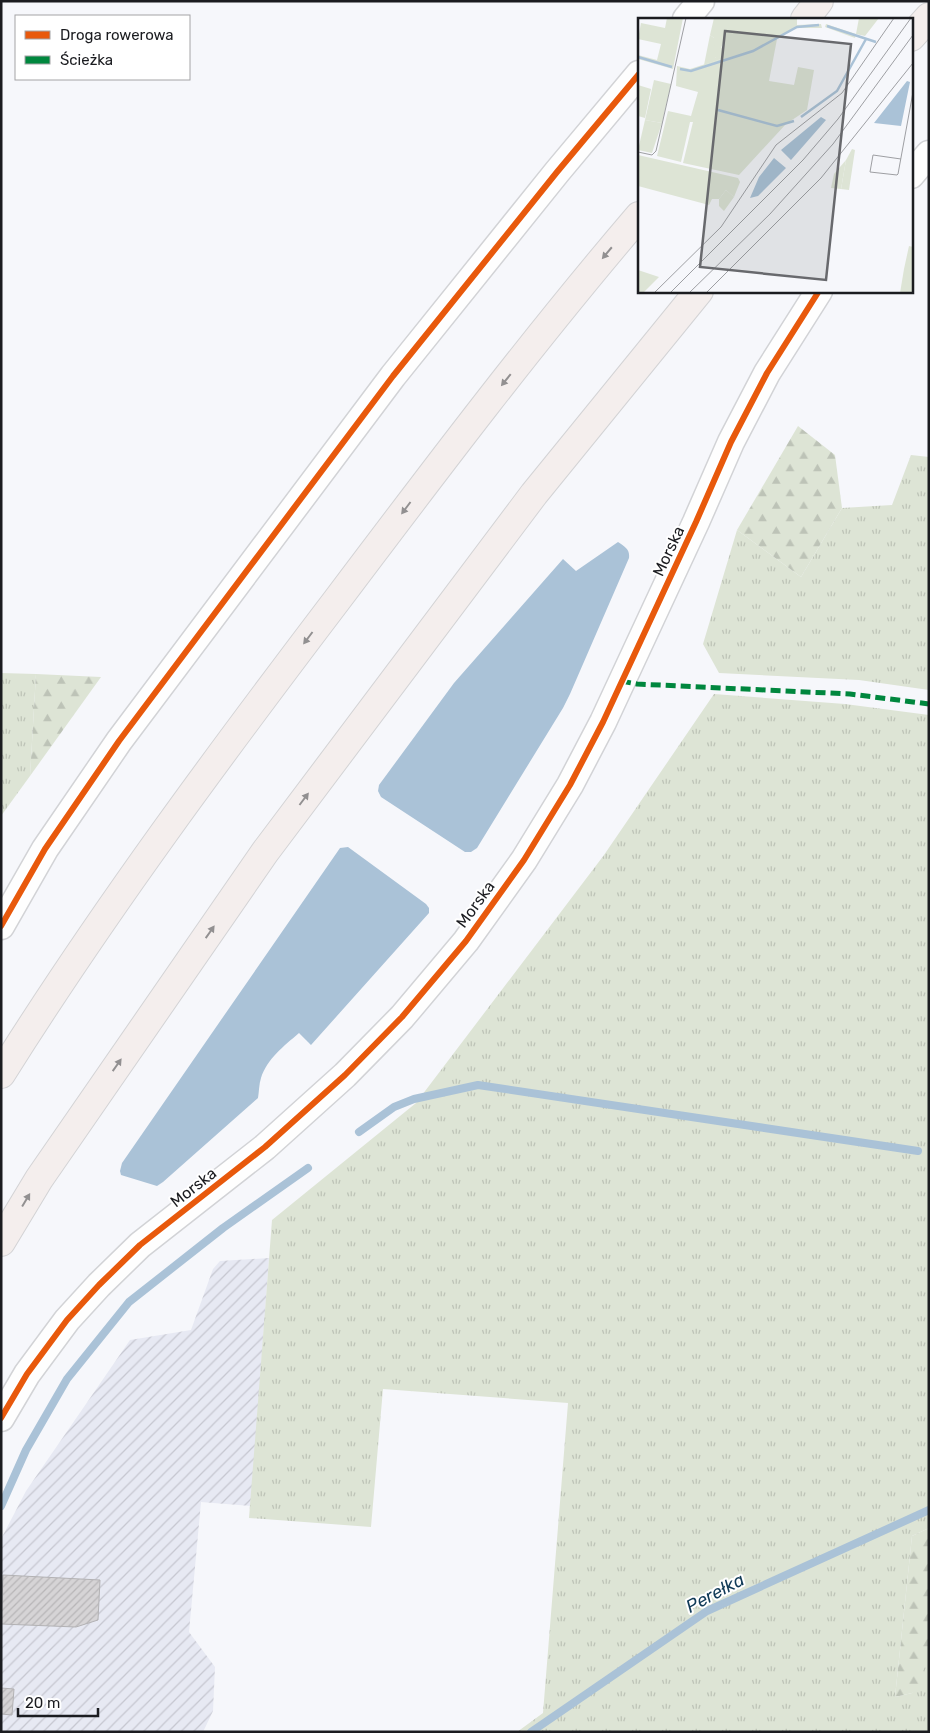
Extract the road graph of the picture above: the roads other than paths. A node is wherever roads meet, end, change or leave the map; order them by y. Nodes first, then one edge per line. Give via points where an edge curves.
1 (700, 1) edge
2 (820, 1) edge
3 (929, 17) edge
4 (687, 18) edge
5 (806, 18) edge
6 (912, 36) edge
7 (638, 75) edge
8 (929, 154) edge
9 (912, 174) edge
10 (638, 217) edge
11 (698, 292) edge
12 (818, 292) edge
13 (1, 926) edge
14 (1, 1074) edge
15 (1, 1242) edge
16 (1, 1418) edge

1 - 4 street
2 - 5 highway
3 - 6 highway
7 - 13 street via 393,376 119,741 45,849
8 - 9 street
10 -> 14 highway via 461,436 238,730 53,992
15 -> 11 highway via 39,1179 265,852 534,494
12 - 16 street, Morska via 767,373 731,442 603,722 570,785 524,860 472,933 402,1017 345,1075 265,1147 140,1246 100,1285 67,1320 27,1374

